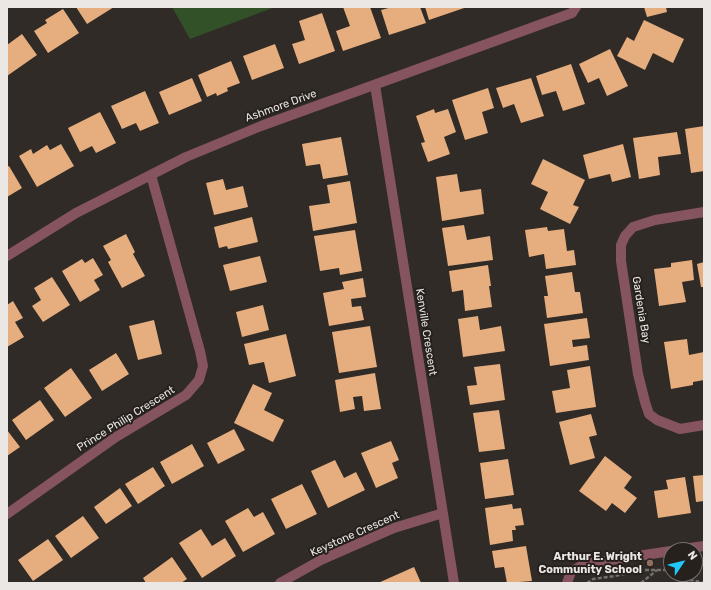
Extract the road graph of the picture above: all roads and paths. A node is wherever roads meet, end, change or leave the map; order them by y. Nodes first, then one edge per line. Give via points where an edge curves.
1 (576, 7) edge
2 (375, 85) junction
3 (151, 175) junction
4 (704, 212) edge
5 (7, 256) edge
6 (704, 425) edge
7 (443, 513) junction
8 (7, 514) edge
9 (663, 552) edge
10 (639, 570) dead end
11 (658, 570) junction
12 (663, 570) edge
13 (634, 571) dead end
14 (280, 583) edge
15 (454, 583) edge
16 (568, 583) edge
17 (587, 583) edge
18 (641, 583) edge
19 (678, 583) edge
20 (704, 583) edge

1 - 2 street, Ashmore Drive via 572,13
2 - 3 street, Ashmore Drive via 261,126 186,157
2 - 7 street, Kenville Crescent
3 - 5 street, Ashmore Drive via 76,213
3 - 8 street, Prince Philip Crescent via 200,351 202,366 199,380 186,395 116,437
4 - 6 street, Gardenia Bay via 633,226 621,245 621,261 638,374 649,414 680,429
7 - 14 street, Keystone Crescent via 394,528 321,560
7 - 15 street, Kenville Crescent
9 - 16 street via 584,564 571,572
10 - 11 path
11 - 12 path
11 - 18 path
13 - 17 path via 593,579
19 - 20 path via 692,580

